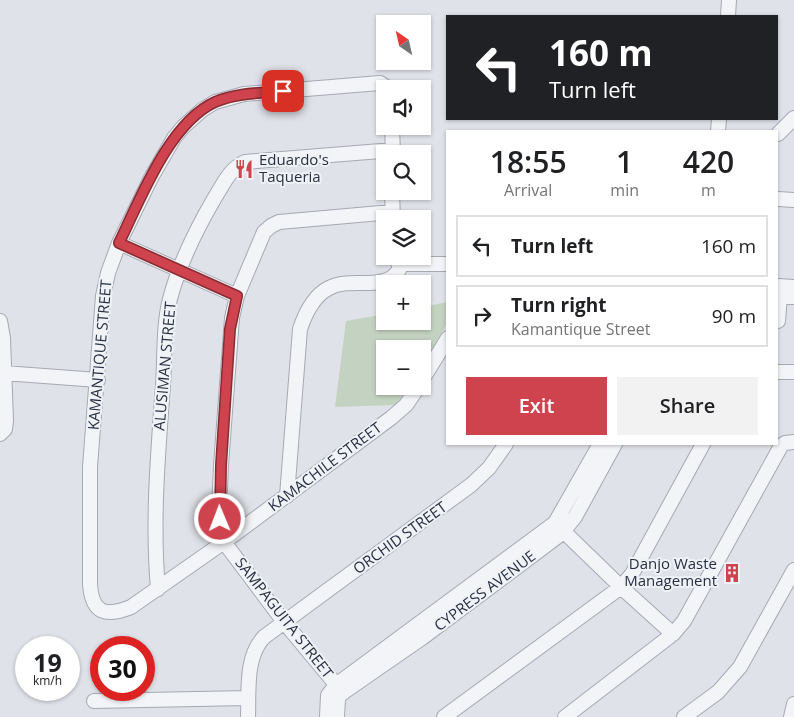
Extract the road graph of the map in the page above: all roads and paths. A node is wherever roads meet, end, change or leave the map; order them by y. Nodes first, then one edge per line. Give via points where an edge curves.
1 (729, 0) edge
2 (728, 15) edge
3 (376, 82) edge
4 (794, 118) edge
5 (778, 134) edge
6 (376, 153) edge
7 (778, 198) edge
8 (794, 200) edge
9 (376, 216) edge
10 (119, 243) junction
11 (431, 263) edge
12 (446, 264) edge
13 (398, 265) edge
14 (178, 270) junction
15 (794, 287) edge
16 (781, 292) edge
17 (237, 296) junction
18 (0, 321) edge
19 (778, 321) edge
20 (446, 341) edge
21 (431, 365) edge
22 (778, 372) edge
23 (794, 372) edge
24 (4, 373) junction
25 (98, 380) junction
26 (413, 395) edge
27 (0, 434) edge
28 (794, 442) edge
29 (505, 445) edge
30 (600, 445) edge
31 (614, 445) edge
32 (703, 445) edge
33 (288, 496) junction
34 (559, 527) junction
35 (224, 542) junction
36 (794, 570) edge
37 (621, 587) junction
38 (158, 589) junction
39 (97, 609) joint
40 (284, 622) junction
41 (673, 634) junction
42 (340, 689) junction
43 (248, 698) junction
44 (155, 700) edge
45 (794, 704) edge
46 (248, 717) edge
47 (327, 717) edge
48 (337, 717) edge
49 (444, 717) edge
50 (565, 717) edge
51 (684, 717) edge
52 (791, 717) edge

1 - 2 street
3 - 10 street, KAMANTIQUE STREET via 244,94 215,102 202,110 174,138
4 - 5 street
6 - 14 street, ALUSIMAN STREET via 245,162 236,166 210,206
7 - 8 street
9 - 17 street, SAMPAGUITA STREET via 279,222 271,226 264,232
10 - 14 street
10 - 25 street, KAMANTIQUE STREET via 104,296
11 - 12 street
13 - 33 street via 399,270 387,281 337,284 328,288 308,309 300,330
14 - 17 street
14 - 38 street, ALUSIMAN STREET via 168,313 157,470 154,549
15 - 16 street
16 - 19 street
17 - 35 street, SAMPAGUITA STREET via 230,329 221,465 219,510
18 - 24 street
20 - 21 street
22 - 23 street
24 - 25 street
24 - 27 street via 6,421
25 - 39 street, KAMANTIQUE STREET via 90,467 89,528 91,594
26 - 33 street, KAMACHILE STREET via 391,418
28 - 41 street via 781,446 684,621
29 - 40 street, ORCHID STREET via 471,486
30 - 34 street, CYPRESS AVENUE
31 - 34 street, CYPRESS AVENUE via 575,517
32 - 37 street via 632,574
33 - 35 street, KAMACHILE STREET
34 - 37 street
34 - 42 street, CYPRESS AVENUE
35 - 38 street, KAMACHILE STREET
35 - 40 street, SAMPAGUITA STREET
36 - 51 street via 740,668 718,692
37 - 41 street
37 - 49 street
38 - 39 street, KAMACHILE STREET via 117,612
40 - 42 street, SAMPAGUITA STREET
40 - 43 street, ORCHID STREET via 257,644
41 - 50 street
42 - 47 street via 328,695
42 - 48 street
43 - 44 street
43 - 46 street, ORCHID STREET
45 - 52 street

